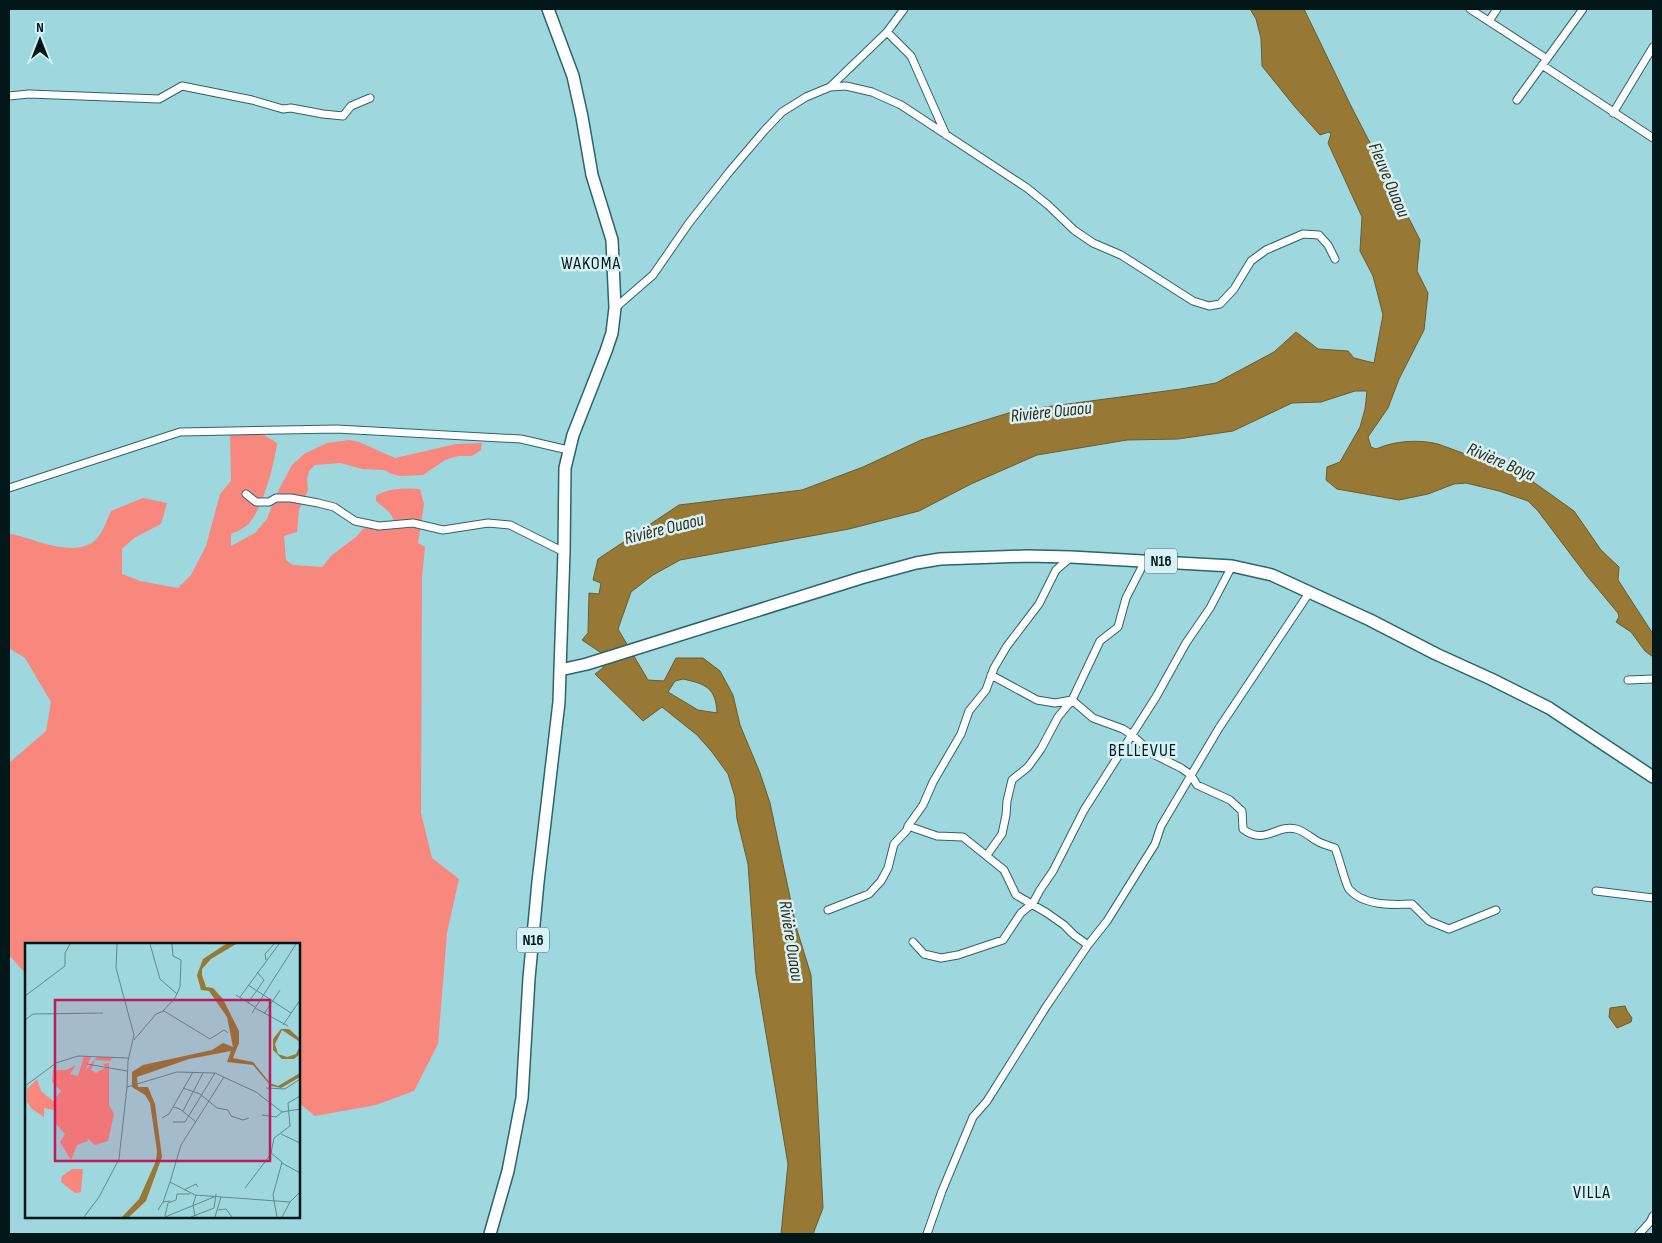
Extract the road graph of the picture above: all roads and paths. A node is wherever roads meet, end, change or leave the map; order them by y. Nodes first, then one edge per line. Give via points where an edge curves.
1 (548, 9) edge
2 (904, 9) edge
3 (1470, 9) edge
4 (1497, 9) edge
5 (1583, 9) edge
6 (1489, 21) junction
7 (887, 32) junction
8 (1653, 47) edge
9 (1547, 59) junction
10 (1542, 65) junction
11 (830, 87) junction
12 (9, 96) edge
13 (370, 98) dead end
14 (1517, 100) dead end
15 (1612, 113) junction
16 (946, 135) junction
17 (1653, 138) edge
18 (1335, 259) dead end
19 (615, 308) junction
20 (568, 450) junction
21 (9, 488) edge
22 (246, 494) dead end
23 (564, 552) junction
24 (1070, 557) junction
25 (1145, 560) junction
26 (1232, 566) junction
27 (1309, 594) junction
28 (560, 670) junction
29 (991, 675) junction
30 (1653, 679) edge
31 (1628, 680) dead end
32 (1072, 700) junction
33 (1132, 735) junction
34 (1191, 775) junction
35 (1653, 777) edge
36 (908, 826) junction
37 (987, 855) junction
38 (1596, 891) dead end
39 (1653, 898) edge
40 (1033, 903) junction
41 (828, 910) dead end
42 (1496, 910) dead end
43 (912, 942) dead end
44 (1088, 944) junction
45 (1653, 1216) edge
46 (490, 1234) edge
47 (927, 1234) edge
48 (1639, 1234) edge

1 - 19 main road, N16 via 572,76 592,175 612,240
2 - 7 street
3 - 6 street
4 - 6 street
5 - 9 street
6 - 9 street
7 - 11 street
7 - 16 street via 911,56
8 - 15 street
9 - 10 street
10 - 14 street
10 - 15 street
11 - 16 street via 846,86 872,92 901,104
11 - 19 street via 782,112 730,171 653,275
12 - 13 street via 159,99 182,86 283,109 343,116 351,106
15 - 17 street
16 - 18 street via 1027,188 1093,243 1121,254 1193,301 1209,306 1220,304 1234,289 1251,260 1303,234 1319,236
19 - 20 main road, N16 via 612,333
20 - 21 street via 521,438 337,429 180,432
20 - 23 main road, N16
22 - 23 street via 256,502 291,498 318,503 334,507 355,521 379,526 413,523 444,530 501,523
23 - 28 main road, N16
24 - 25 main road, N16
24 - 28 main road, N16 via 940,559 916,563
24 - 29 street via 1056,570 1039,604 1007,646
25 - 26 main road, N16
25 - 32 street via 1126,598 1118,627 1100,641
26 - 27 main road, N16 via 1272,575
26 - 33 street
27 - 34 street
27 - 35 main road, N16 via 1370,620 1549,708
28 - 46 main road, N16 / N16 via 529,978 522,1098 508,1171
29 - 32 street via 1037,700 1055,703
29 - 36 street via 986,690 968,711 961,734 923,805
30 - 31 street
32 - 33 street via 1093,718
32 - 37 street via 1041,749 1012,780 1002,834
33 - 34 street via 1153,754
33 - 40 street via 1084,810 1053,872
34 - 42 street via 1197,785 1230,800 1242,811 1244,829 1252,835 1297,829 1335,848 1348,888 1361,898 1389,905 1412,904 1429,921 1449,929
34 - 44 street via 1161,826 1155,844 1107,922
36 - 37 street via 937,836 963,837
36 - 41 street via 894,844 881,881 869,894
37 - 40 street via 1004,870 1016,895
38 - 39 street
40 - 43 street via 1021,913 1003,940 958,955 941,958 924,954
40 - 44 street
44 - 47 street via 987,1102 973,1117
45 - 48 street

